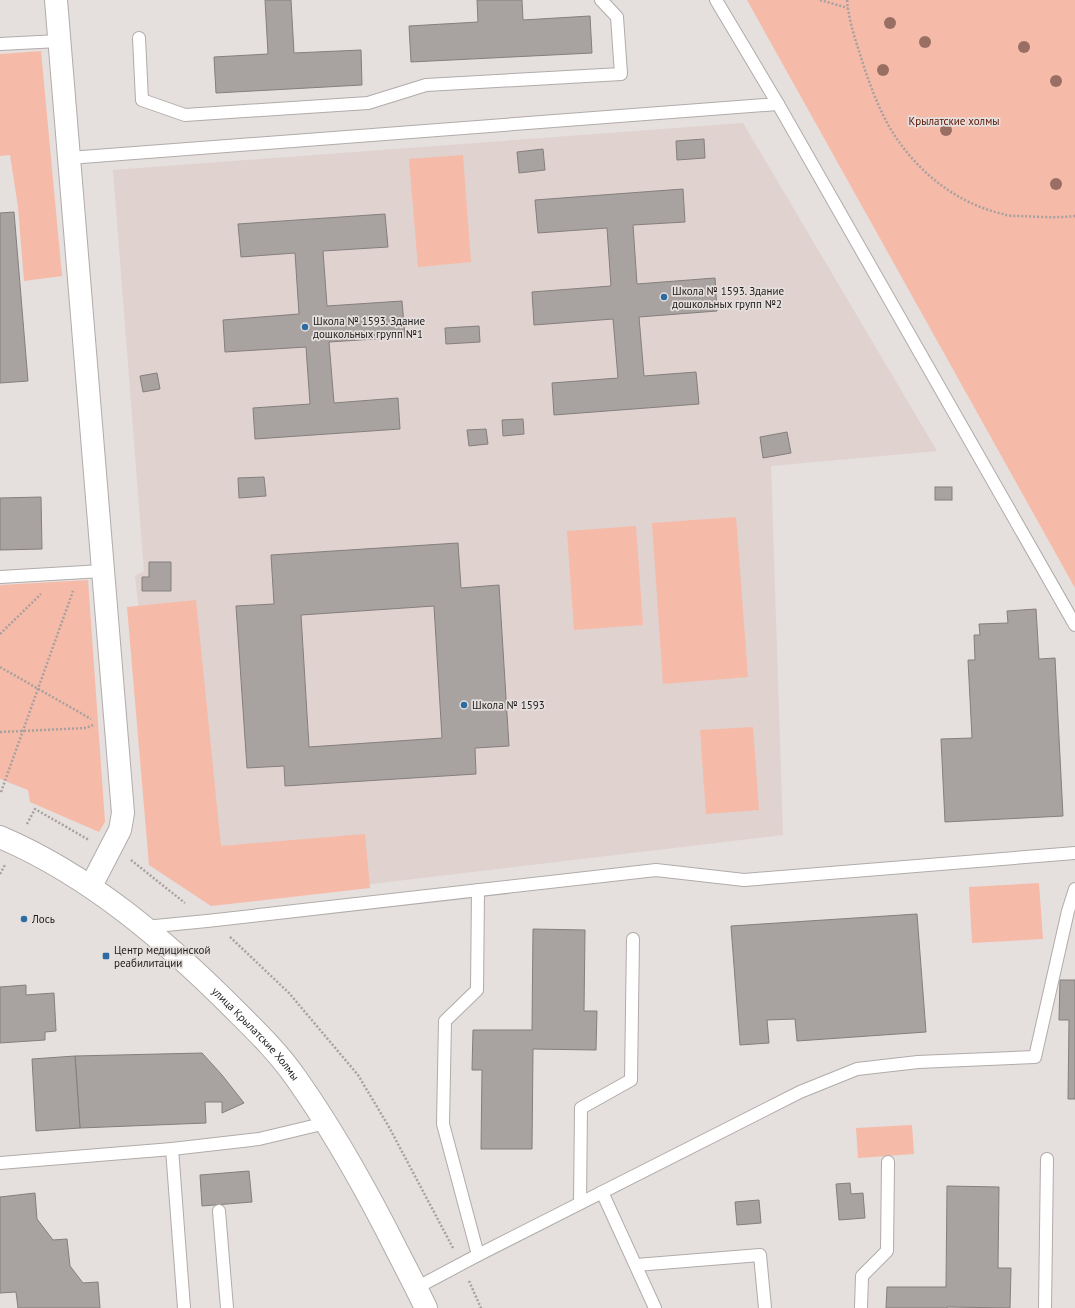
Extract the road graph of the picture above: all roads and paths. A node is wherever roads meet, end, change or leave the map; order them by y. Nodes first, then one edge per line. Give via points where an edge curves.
1 (56, 0) edge
2 (601, 0) edge
3 (716, 0) edge
4 (820, 0) edge
5 (847, 0) edge
6 (848, 8) junction
7 (139, 38) dead end
8 (59, 41) junction
9 (0, 44) edge
10 (778, 104) junction
11 (69, 158) junction
12 (1075, 216) edge
13 (102, 571) junction
14 (79, 572) junction
15 (62, 573) junction
16 (0, 577) edge
17 (1075, 625) edge
18 (0, 634) edge
19 (0, 667) edge
20 (38, 689) junction
21 (23, 731) junction
22 (0, 732) edge
23 (1, 792) dead end
24 (35, 809) dead end
25 (0, 837) edge
26 (109, 852) junction
27 (1075, 853) edge
28 (91, 886) junction
29 (1075, 889) edge
30 (478, 890) junction
31 (207, 921) junction
32 (145, 927) junction
33 (633, 939) dead end
34 (326, 1123) junction
35 (172, 1149) junction
36 (1047, 1159) dead end
37 (888, 1162) dead end
38 (0, 1163) edge
39 (602, 1192) junction
40 (580, 1203) junction
41 (219, 1211) dead end
42 (478, 1255) junction
43 (461, 1264) junction
44 (636, 1265) junction
45 (416, 1288) junction
46 (184, 1308) edge
47 (227, 1308) edge
48 (426, 1308) edge
49 (481, 1308) edge
50 (655, 1308) edge
51 (764, 1308) edge
52 (861, 1308) edge
53 (1045, 1308) edge

1 - 8 street
2 - 7 lane via 617,17 621,74 426,85 368,103 185,115 142,100
3 - 10 lane
4 - 6 path
5 - 6 path
6 - 12 path via 857,45 879,105 890,128 924,172 975,206 1004,215
8 - 9 lane
8 - 11 street
10 - 11 lane
10 - 17 lane
11 - 13 street
13 - 14 lane
13 - 26 street via 123,813 120,830
14 - 15 lane
14 - 20 path
15 - 16 lane
15 - 18 path
19 - 20 path
20 - 21 path
20 - 21 path via 98,724 86,728
21 - 22 path
21 - 23 path
24 - 26 path
25 - 28 street, улица Крылатские Холмы via 34,853
26 - 28 street
26 - 31 path via 132,861
27 - 30 lane via 744,880 656,870
28 - 32 street, улица Крылатские Холмы
29 - 39 lane via 1035,1057 918,1062 856,1069 800,1092
30 - 31 lane
30 - 42 lane via 477,990 445,1021 443,1124
31 - 32 lane
31 - 43 path via 233,939 289,993 358,1075 389,1127
32 - 34 street, улица Крылатские Холмы via 198,972 267,1043 296,1077
33 - 40 lane via 631,1080 581,1108
34 - 35 lane via 259,1139
34 - 45 street, улица Крылатские Холмы via 361,1181
35 - 38 lane
35 - 46 lane
36 - 53 lane
37 - 52 lane via 887,1251 862,1276
39 - 40 lane
39 - 44 lane
40 - 42 lane
41 - 47 lane
42 - 43 lane
43 - 45 lane
43 - 49 path
44 - 50 lane
44 - 51 lane via 760,1255
45 - 48 street, улица Крылатские Холмы

